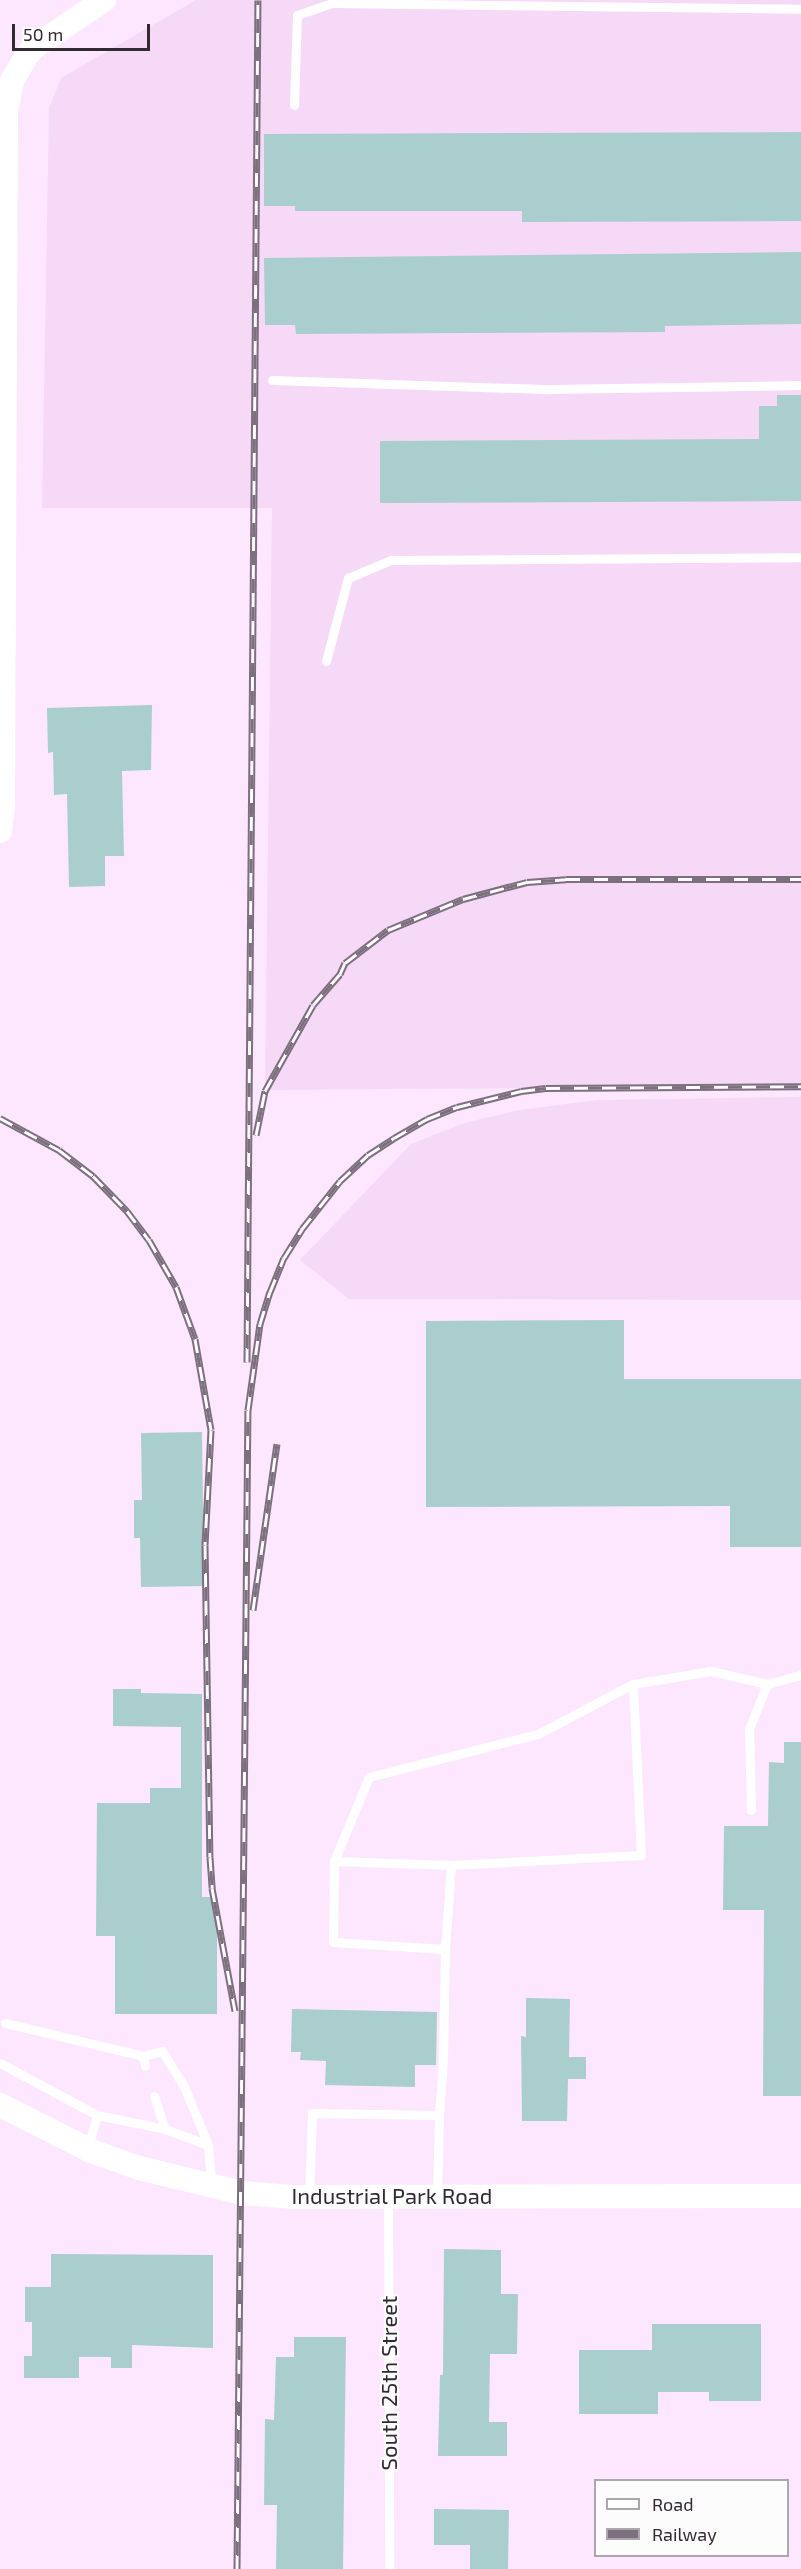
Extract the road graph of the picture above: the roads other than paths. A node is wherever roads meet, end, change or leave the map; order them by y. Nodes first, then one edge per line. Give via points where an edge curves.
1 (104, 0) edge
2 (801, 9) edge
3 (6, 84) edge
4 (294, 105) dead end
5 (272, 380) dead end
6 (801, 385) edge
7 (2, 530) edge
8 (801, 557) edge
9 (326, 661) dead end
10 (0, 831) edge
11 (801, 1675) edge
12 (633, 1684) junction
13 (766, 1684) junction
14 (751, 1810) dead end
15 (334, 1861) junction
16 (451, 1865) junction
17 (445, 1949) junction
18 (5, 2023) dead end
19 (0, 2063) edge
20 (154, 2096) dead end
21 (0, 2105) edge
22 (97, 2115) junction
23 (439, 2115) junction
24 (165, 2129) junction
25 (208, 2145) junction
26 (88, 2150) junction
27 (211, 2186) junction
28 (309, 2196) junction
29 (388, 2196) junction
30 (437, 2196) junction
31 (801, 2196) edge
32 (389, 2569) edge

1 - 3 street via 37,45
2 - 4 lane via 332,3 297,15
3 - 7 street
5 - 6 lane via 550,388
7 - 10 street
8 - 9 lane via 391,560 348,578
11 - 13 lane
12 - 13 lane via 711,1671
12 - 15 lane via 538,1734 369,1778
12 - 16 lane via 641,1855
13 - 14 lane via 749,1728
15 - 16 lane
15 - 17 lane via 333,1942
16 - 17 lane
17 - 23 lane
18 - 25 lane via 144,2061 162,2051 183,2084
19 - 22 lane
20 - 24 lane
21 - 26 street, Industrial Park Road
22 - 24 lane
22 - 26 lane
23 - 28 lane via 312,2113
23 - 30 lane
24 - 25 lane
25 - 27 lane
26 - 27 street, Industrial Park Road via 139,2169
27 - 28 street, Industrial Park Road via 242,2193
28 - 29 street, Industrial Park Road
29 - 30 street, Industrial Park Road
29 - 32 lane, South 25th Street
30 - 31 street, Industrial Park Road

